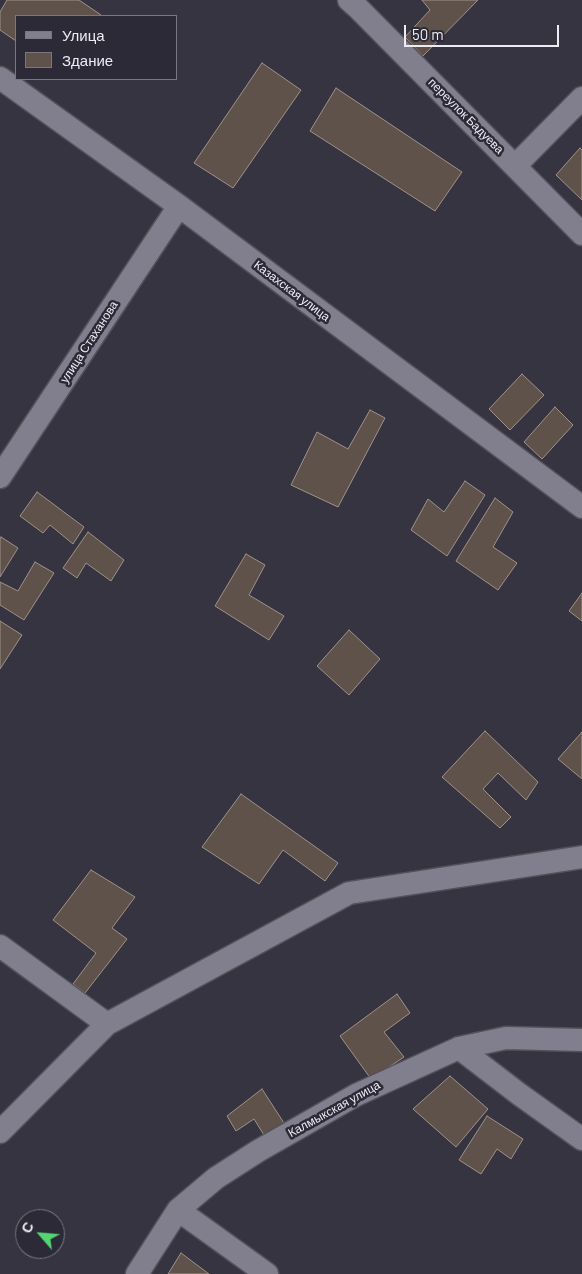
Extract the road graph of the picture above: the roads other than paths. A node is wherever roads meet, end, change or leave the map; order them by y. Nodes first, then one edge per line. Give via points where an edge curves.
1 (349, 0) edge
2 (1, 82) edge
3 (582, 98) edge
4 (515, 166) junction
5 (178, 206) junction
6 (582, 234) edge
7 (0, 477) edge
8 (582, 507) edge
9 (582, 857) edge
10 (0, 946) edge
11 (107, 1024) junction
12 (582, 1040) edge
13 (459, 1048) junction
14 (0, 1132) edge
15 (582, 1139) edge
16 (178, 1210) junction
17 (137, 1274) edge
18 (267, 1274) edge

1 - 4 street, переулок Бадуева
2 - 5 street, Казахская улица
3 - 4 street
4 - 6 street, переулок Бадуева
5 - 7 street, улица Стаханова
5 - 8 street, Казахская улица
9 - 11 street via 349,893
10 - 11 street
11 - 14 street
12 - 13 street, Калмыкская улица via 506,1038
13 - 15 street
13 - 16 street, Калмыкская улица via 356,1095 258,1151 216,1178
16 - 17 street, Калмыкская улица
16 - 18 street

